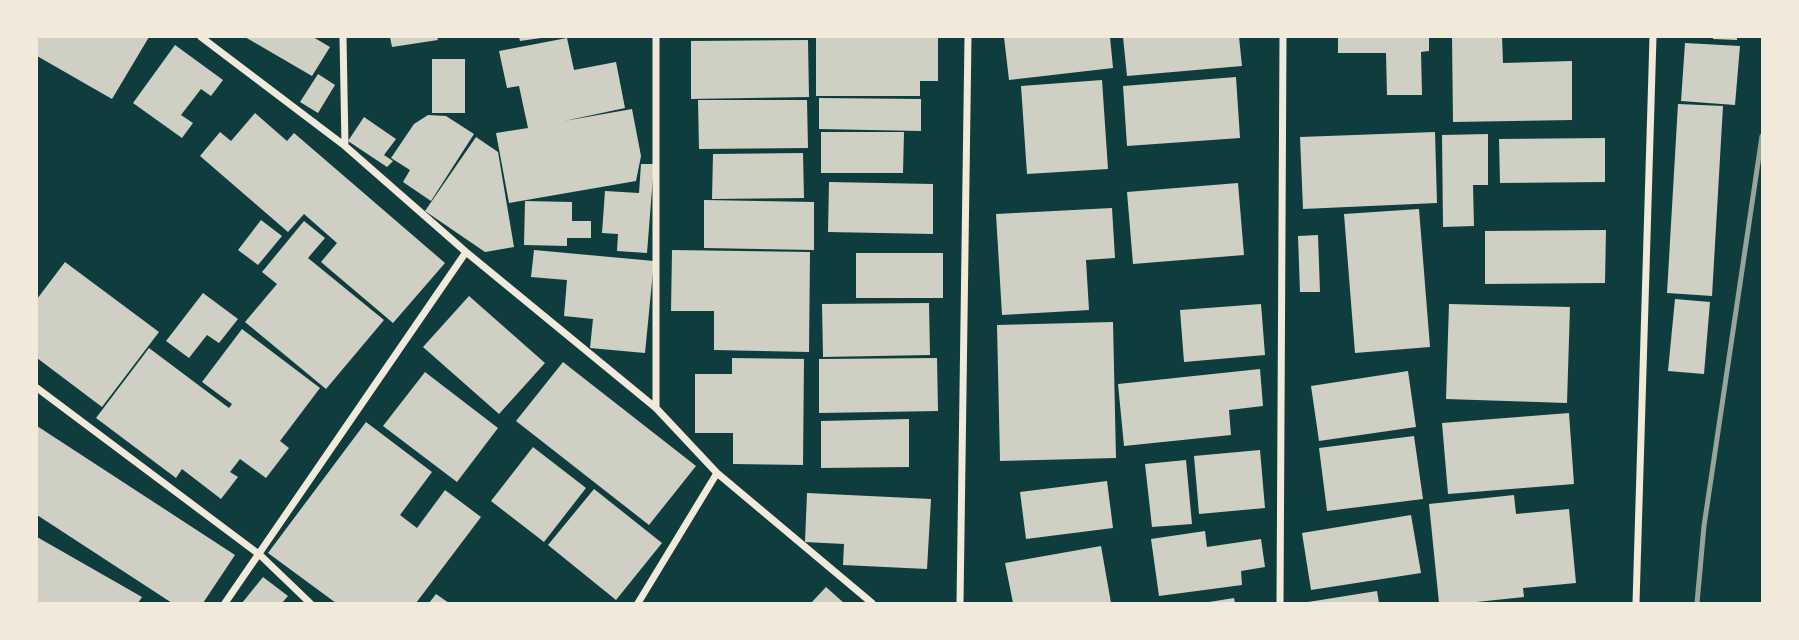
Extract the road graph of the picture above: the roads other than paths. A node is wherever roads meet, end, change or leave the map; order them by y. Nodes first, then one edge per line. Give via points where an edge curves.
1 (201, 37) edge
2 (343, 37) edge
3 (656, 37) edge
4 (968, 37) edge
5 (1283, 37) edge
6 (1653, 37) edge
7 (345, 146) junction
8 (466, 252) junction
9 (37, 388) edge
10 (656, 408) junction
11 (717, 473) junction
12 (260, 555) junction
13 (225, 603) edge
14 (310, 603) edge
15 (638, 603) edge
16 (872, 603) edge
17 (960, 603) edge
18 (1280, 603) edge
19 (1636, 603) edge

1 - 7 street
2 - 7 street
3 - 10 street
4 - 17 street
5 - 18 street
6 - 19 street
7 - 8 street
8 - 10 street
8 - 12 street
9 - 12 street
10 - 11 street
11 - 15 street
11 - 16 street
12 - 13 street
12 - 14 street

